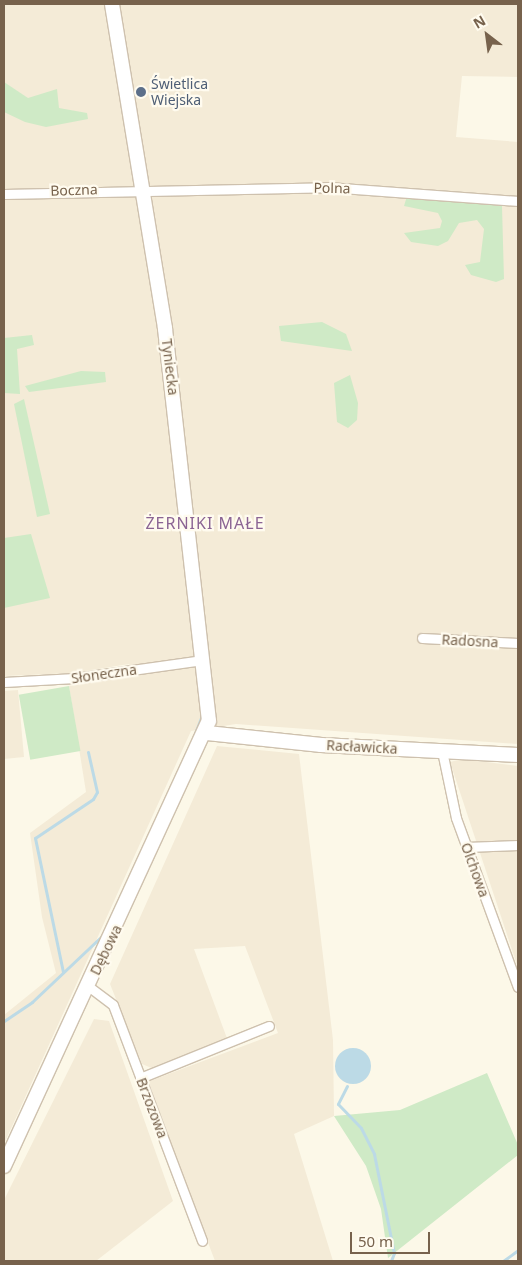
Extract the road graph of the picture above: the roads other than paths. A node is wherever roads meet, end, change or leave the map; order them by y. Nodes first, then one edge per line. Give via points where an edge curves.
1 (112, 4) edge
2 (145, 189) junction
3 (4, 194) edge
4 (518, 201) edge
5 (422, 638) dead end
6 (518, 643) edge
7 (203, 660) junction
8 (4, 682) edge
9 (207, 733) junction
10 (442, 751) junction
11 (518, 755) edge
12 (518, 845) edge
13 (466, 847) junction
14 (88, 986) junction
15 (518, 987) edge
16 (269, 1026) dead end
17 (140, 1078) junction
18 (4, 1166) edge
19 (202, 1241) dead end

1 - 2 street, Tyniecka
2 - 3 street, Boczna
2 - 4 street, Polna via 359,188
2 - 7 street, Tyniecka
5 - 6 street, Radosna
7 - 8 street, Słoneczna via 75,678
7 - 9 street, Tyniecka
9 - 10 street, Racławicka
9 - 14 street, Dębowa
10 - 11 street, Racławicka
10 - 13 street, Olchowa
12 - 13 street
13 - 15 street, Olchowa
14 - 17 street, Brzozowa via 113,1005
14 - 18 street, Dębowa
16 - 17 street
17 - 19 street, Brzozowa

